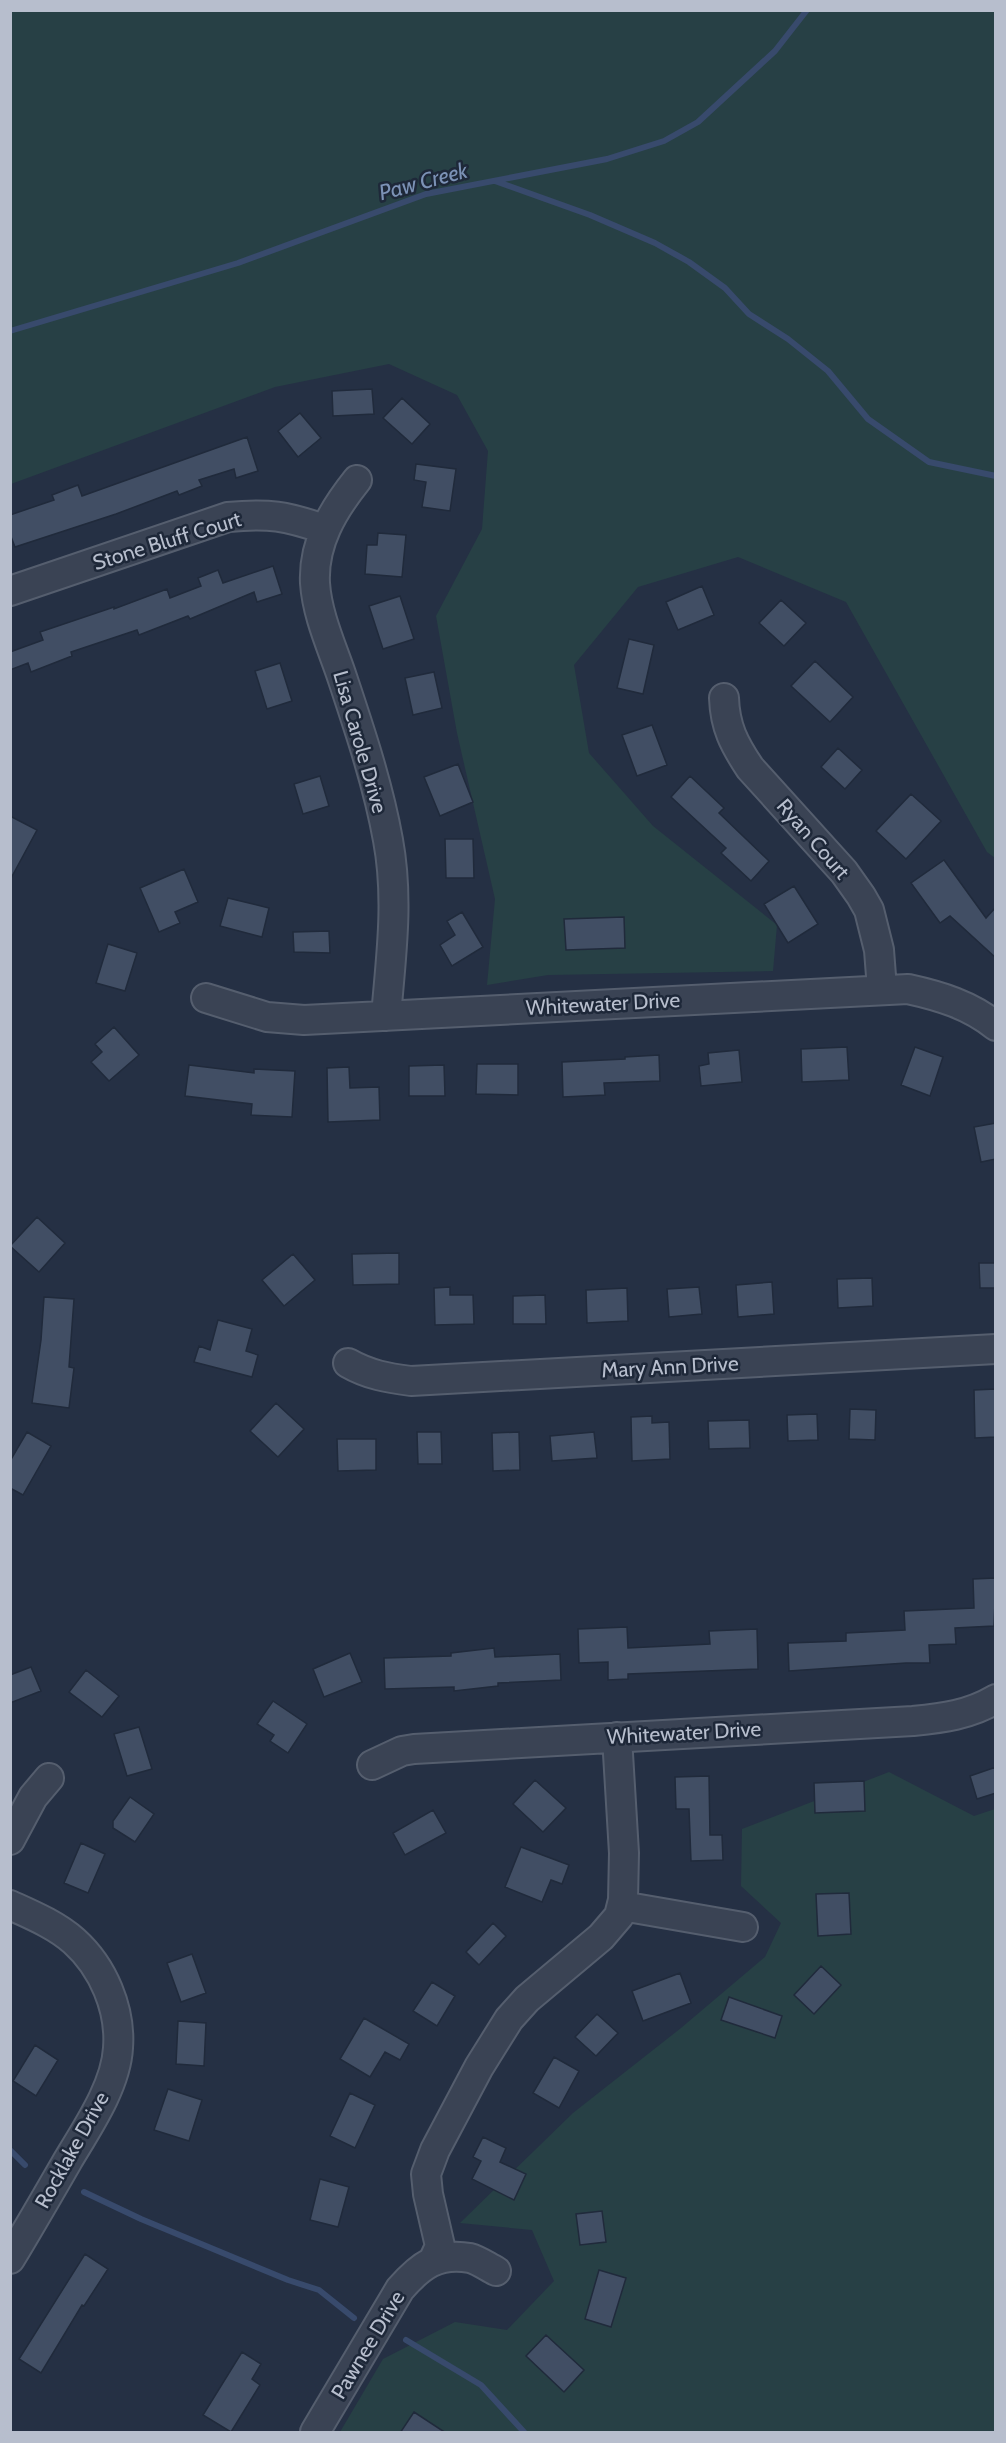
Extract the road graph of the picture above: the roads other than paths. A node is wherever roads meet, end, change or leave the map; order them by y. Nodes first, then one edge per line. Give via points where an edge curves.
1 (357, 480) dead end
2 (324, 529) junction
3 (10, 591) edge
4 (724, 698) dead end
5 (882, 989) junction
6 (206, 998) dead end
7 (386, 1016) junction
8 (996, 1026) edge
9 (996, 1349) edge
10 (348, 1363) dead end
11 (996, 1699) edge
12 (617, 1737) junction
13 (372, 1765) dead end
14 (49, 1778) dead end
15 (10, 1840) edge
16 (10, 1905) edge
17 (622, 1906) junction
18 (743, 1927) dead end
19 (10, 2259) edge
20 (434, 2259) junction
21 (496, 2271) dead end
22 (315, 2433) edge

1 - 2 street, Lisa Carole Drive
2 - 3 street, Stone Bluff Court via 289,516 228,517
2 - 7 street, Lisa Carole Drive via 315,582 319,609 360,731 392,866 394,921
4 - 5 street, Ryan Court via 724,721 750,768 861,896 879,950
5 - 7 street, Whitewater Drive
5 - 8 street, Whitewater Drive via 908,989 958,1003
6 - 7 street, Whitewater Drive via 267,1017 304,1020
9 - 10 street, Mary Ann Drive via 411,1381 379,1377
11 - 12 street, Whitewater Drive via 956,1716 913,1721
12 - 13 street, Whitewater Drive via 414,1749
12 - 17 street via 624,1853
14 - 15 street via 33,1797
16 - 19 street, Rocklake Drive via 59,1930 93,1962 110,1993 118,2049 114,2071 98,2109
17 - 18 street
17 - 20 street via 602,1937 527,1999 509,2019 479,2067 426,2174 440,2246
20 - 21 street via 471,2258
20 - 22 street, Pawnee Drive via 400,2289

